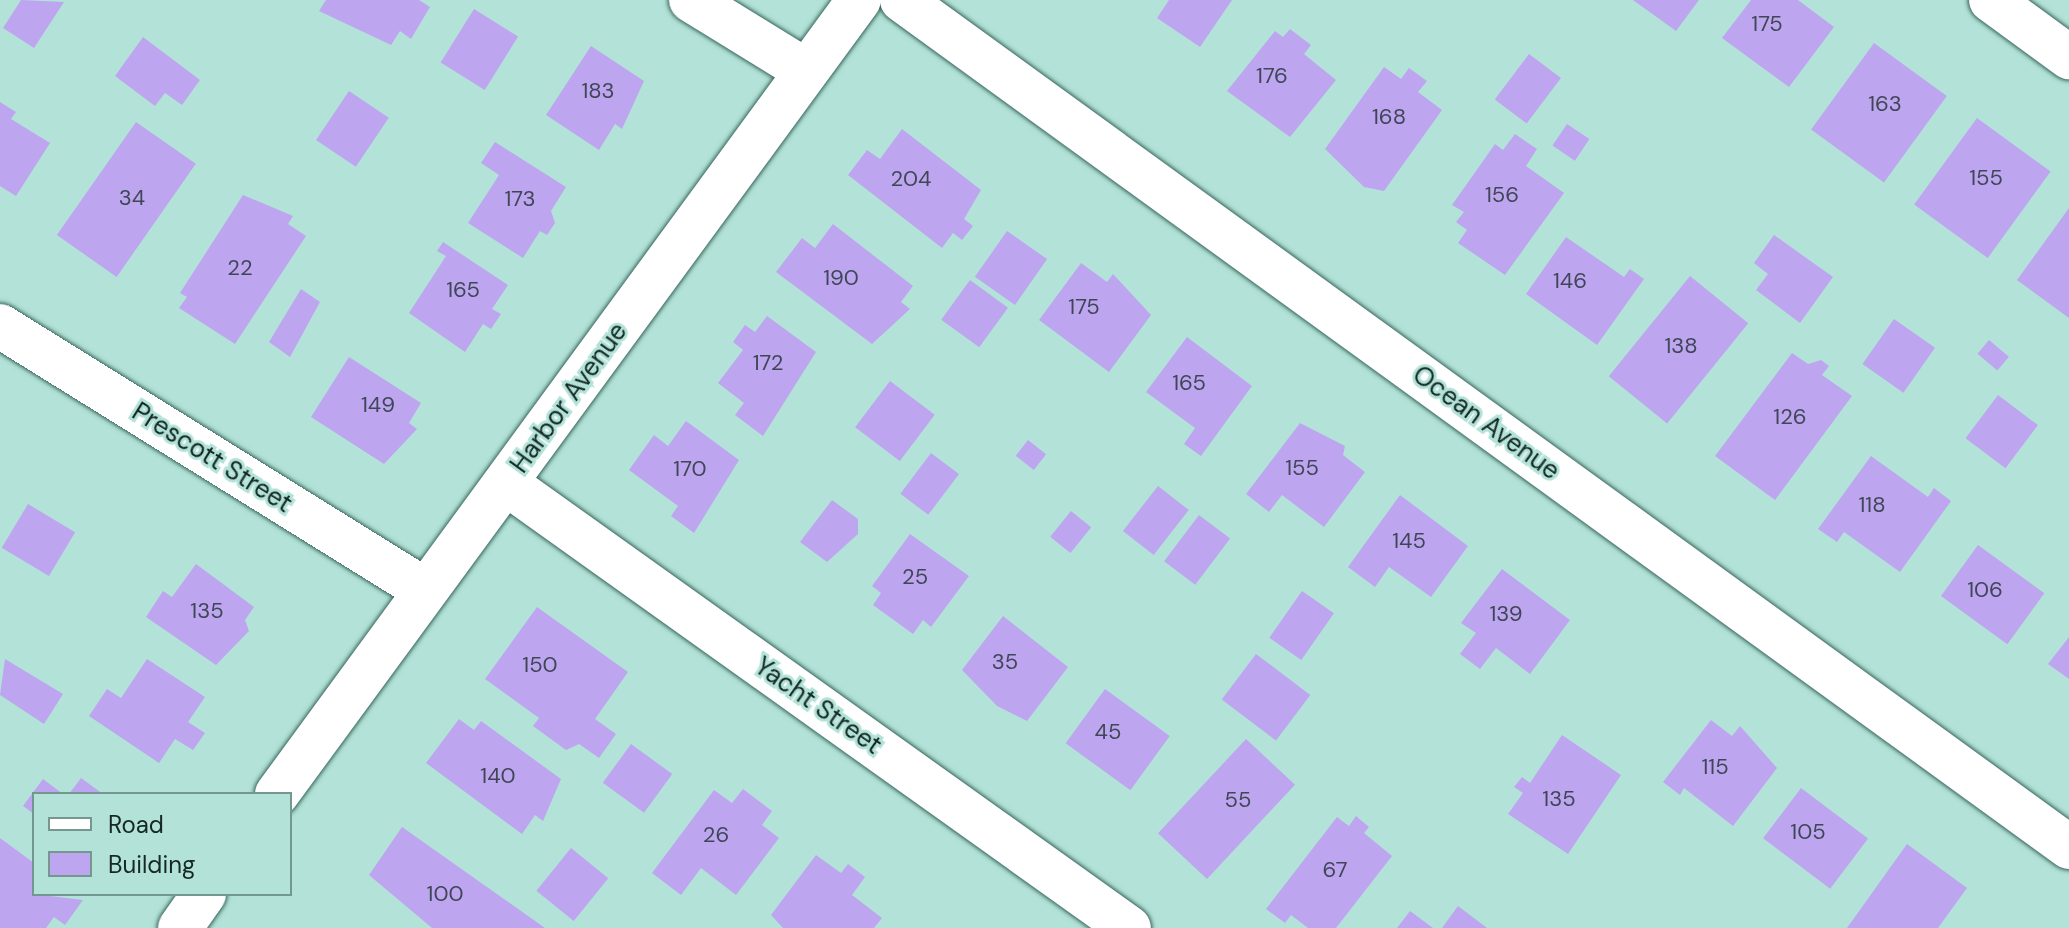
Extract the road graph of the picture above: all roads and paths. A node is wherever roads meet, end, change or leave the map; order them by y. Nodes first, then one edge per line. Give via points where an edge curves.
1 (691, 0) edge
2 (859, 0) edge
3 (902, 0) edge
4 (1991, 0) edge
5 (2069, 57) edge
6 (805, 70) junction
7 (0, 326) edge
8 (507, 484) junction
9 (425, 590) junction
10 (278, 792) edge
11 (2069, 847) edge
12 (203, 896) edge
13 (180, 928) edge
14 (1129, 928) edge

1 - 6 street
2 - 6 street, Harbor Avenue
3 - 11 street, Ocean Avenue
4 - 5 street
6 - 8 street, Harbor Avenue
7 - 9 street, Prescott Street
8 - 9 street, Harbor Avenue
8 - 14 street, Yacht Street
9 - 10 street, Harbor Avenue
12 - 13 street

